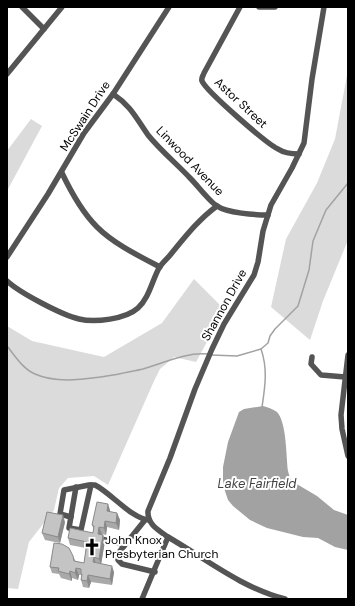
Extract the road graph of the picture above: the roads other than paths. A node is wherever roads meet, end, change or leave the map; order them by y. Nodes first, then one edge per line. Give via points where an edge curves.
1 (22, 7) edge
2 (62, 7) edge
3 (169, 7) edge
4 (240, 7) edge
5 (259, 7) edge
6 (275, 7) edge
7 (324, 7) edge
8 (44, 29) junction
9 (7, 74) edge
10 (113, 94) junction
11 (299, 154) junction
12 (62, 173) junction
13 (217, 206) junction
14 (268, 215) junction
15 (7, 257) edge
16 (160, 267) junction
17 (7, 281) edge
18 (312, 357) dead end
19 (348, 357) edge
20 (345, 377) junction
21 (348, 456) edge
22 (91, 485) junction
23 (76, 487) junction
24 (71, 517) junction
25 (147, 520) junction
26 (81, 530) junction
27 (88, 535) edge
28 (168, 536) junction
29 (100, 539) edge
30 (124, 546) junction
31 (155, 572) junction
32 (142, 599) edge
33 (285, 599) edge

1 - 8 street
2 - 8 street
3 - 10 street, McSwain Drive
4 - 11 street, Astor Street via 202,80 214,95 270,144 281,151
5 - 6 street
7 - 11 street, Shannon Drive via 306,134
8 - 9 street
10 - 12 street, McSwain Drive via 84,133
10 - 13 street, Linwood Avenue via 129,107 158,146
11 - 14 street, Shannon Drive via 273,200
12 - 15 street, McSwain Drive
12 - 16 street via 83,209 98,228 133,253
13 - 14 street, Linwood Avenue via 233,211
13 - 16 street via 205,215
14 - 25 street, Shannon Drive via 254,275 224,324 208,357 149,507
16 - 17 street via 144,301 137,309 120,317 96,321 79,319 59,311 15,288
18 - 20 street via 311,364 321,375
19 - 20 street
20 - 21 street via 341,422
22 - 23 street
22 - 25 street via 99,486 136,515
22 - 26 street
23 - 24 street
23 - 24 street via 64,490 60,514
24 - 26 street via 69,528
25 - 28 street
25 - 30 street
26 - 27 street
28 - 31 street
28 - 33 street via 245,584
29 - 30 street
30 - 31 street via 118,555 118,560 122,564
31 - 32 street

